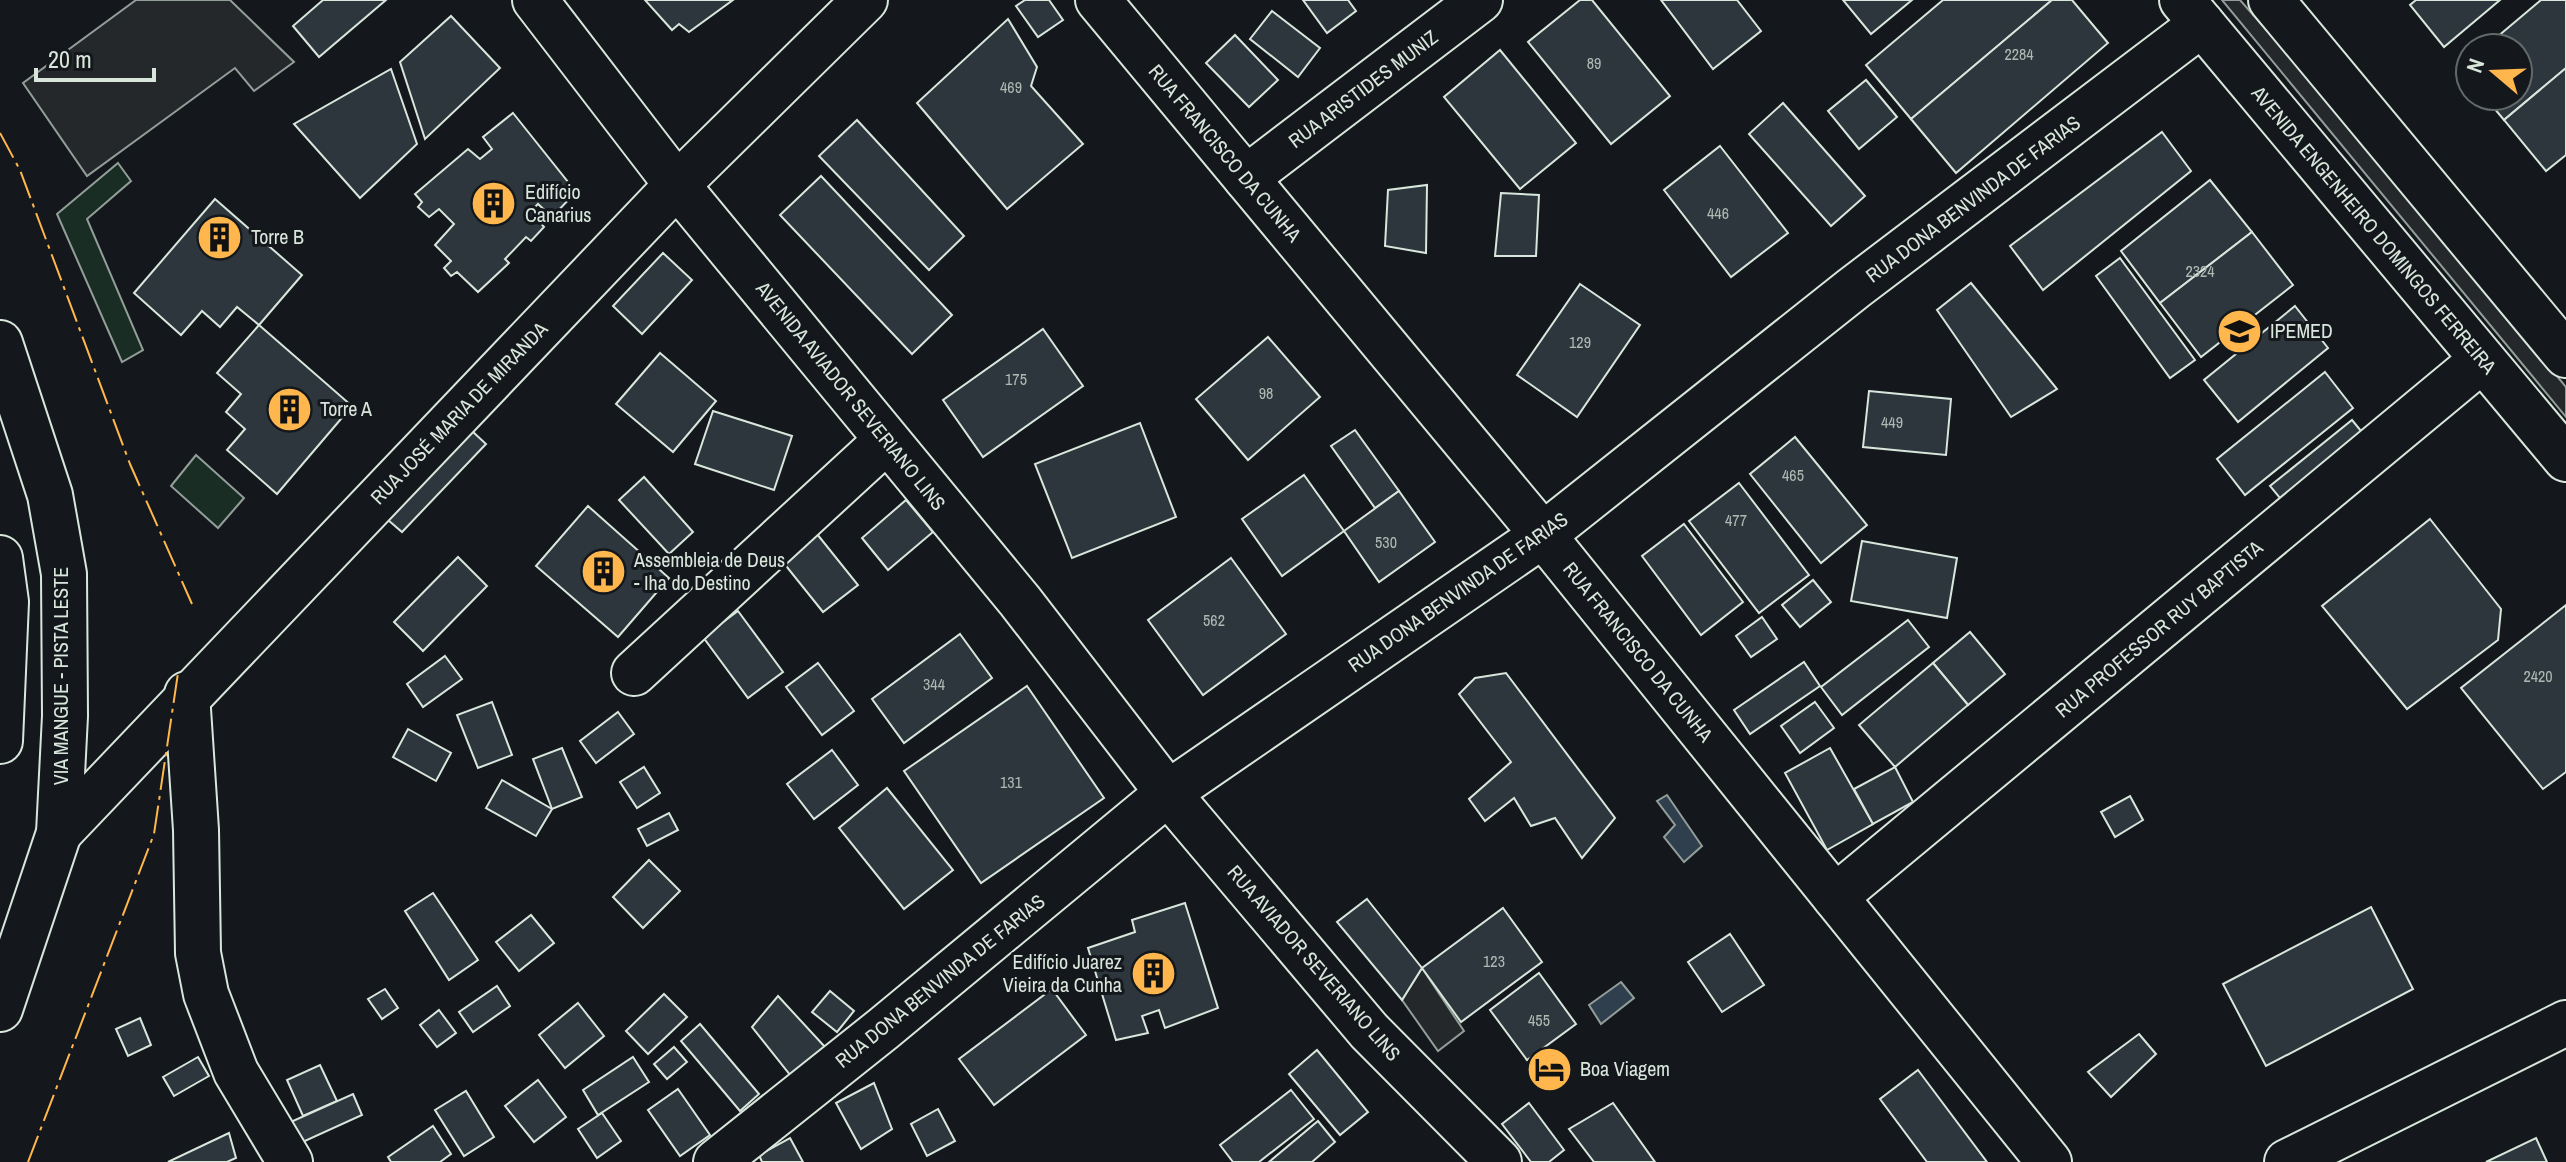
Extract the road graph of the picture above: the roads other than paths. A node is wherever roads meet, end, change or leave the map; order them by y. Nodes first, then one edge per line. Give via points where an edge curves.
1 (535, 0) edge
2 (865, 0) edge
3 (1098, 0) edge
4 (1480, 0) edge
5 (2271, 0) edge
6 (2192, 12) edge
7 (1246, 178) junction
8 (677, 185) junction
9 (0, 343) edge
10 (2566, 355) edge
11 (2482, 360) junction
12 (886, 441) junction
13 (2566, 459) edge
14 (1543, 535) junction
15 (0, 558) edge
16 (634, 673) dead end
17 (174, 709) junction
18 (0, 741) edge
19 (1168, 793) junction
20 (59, 833) junction
21 (1835, 897) junction
22 (0, 1009) edge
23 (2566, 1023) edge
24 (290, 1162) edge
25 (716, 1162) edge
26 (1499, 1162) edge
27 (2049, 1162) edge
28 (2287, 1162) edge

1 - 8 street, AVENIDA AVIADOR SEVERIANO LINS
2 - 8 street, RUA JOSÉ MARIA DE MIRANDA
3 - 7 street, RUA FRANCISCO DA CUNHA
4 - 7 street, RUA ARISTIDES MUNIZ
5 - 10 street
6 - 11 street, AVENIDA ENGENHEIRO DOMINGOS FERREIRA
6 - 14 street, RUA DONA BENVINDA DE FARIAS
7 - 14 street, RUA FRANCISCO DA CUNHA
8 - 12 street, AVENIDA AVIADOR SEVERIANO LINS
8 - 17 street, RUA JOSÉ MARIA DE MIRANDA
9 - 20 street, VIA MANGUE - PISTA LESTE via 50,495 64,574
11 - 13 street, AVENIDA ENGENHEIRO DOMINGOS FERREIRA
11 - 21 street, RUA PROFESSOR RUY BAPTISTA
12 - 16 street
12 - 19 street, AVENIDA AVIADOR SEVERIANO LINS via 1020,601
14 - 19 street, RUA DONA BENVINDA DE FARIAS
14 - 21 street, RUA FRANCISCO DA CUNHA
15 - 18 street via 6,602
17 - 20 street, RUA JOSÉ MARIA DE MIRANDA
17 - 24 street via 196,830 198,953 206,994 236,1072
19 - 25 street, RUA DONA BENVINDA DE FARIAS
19 - 26 street, RUA AVIADOR SEVERIANO LINS via 1369,1031
20 - 22 street, VIA MANGUE - PISTA LESTE
21 - 27 street, RUA FRANCISCO DA CUNHA
23 - 28 street

